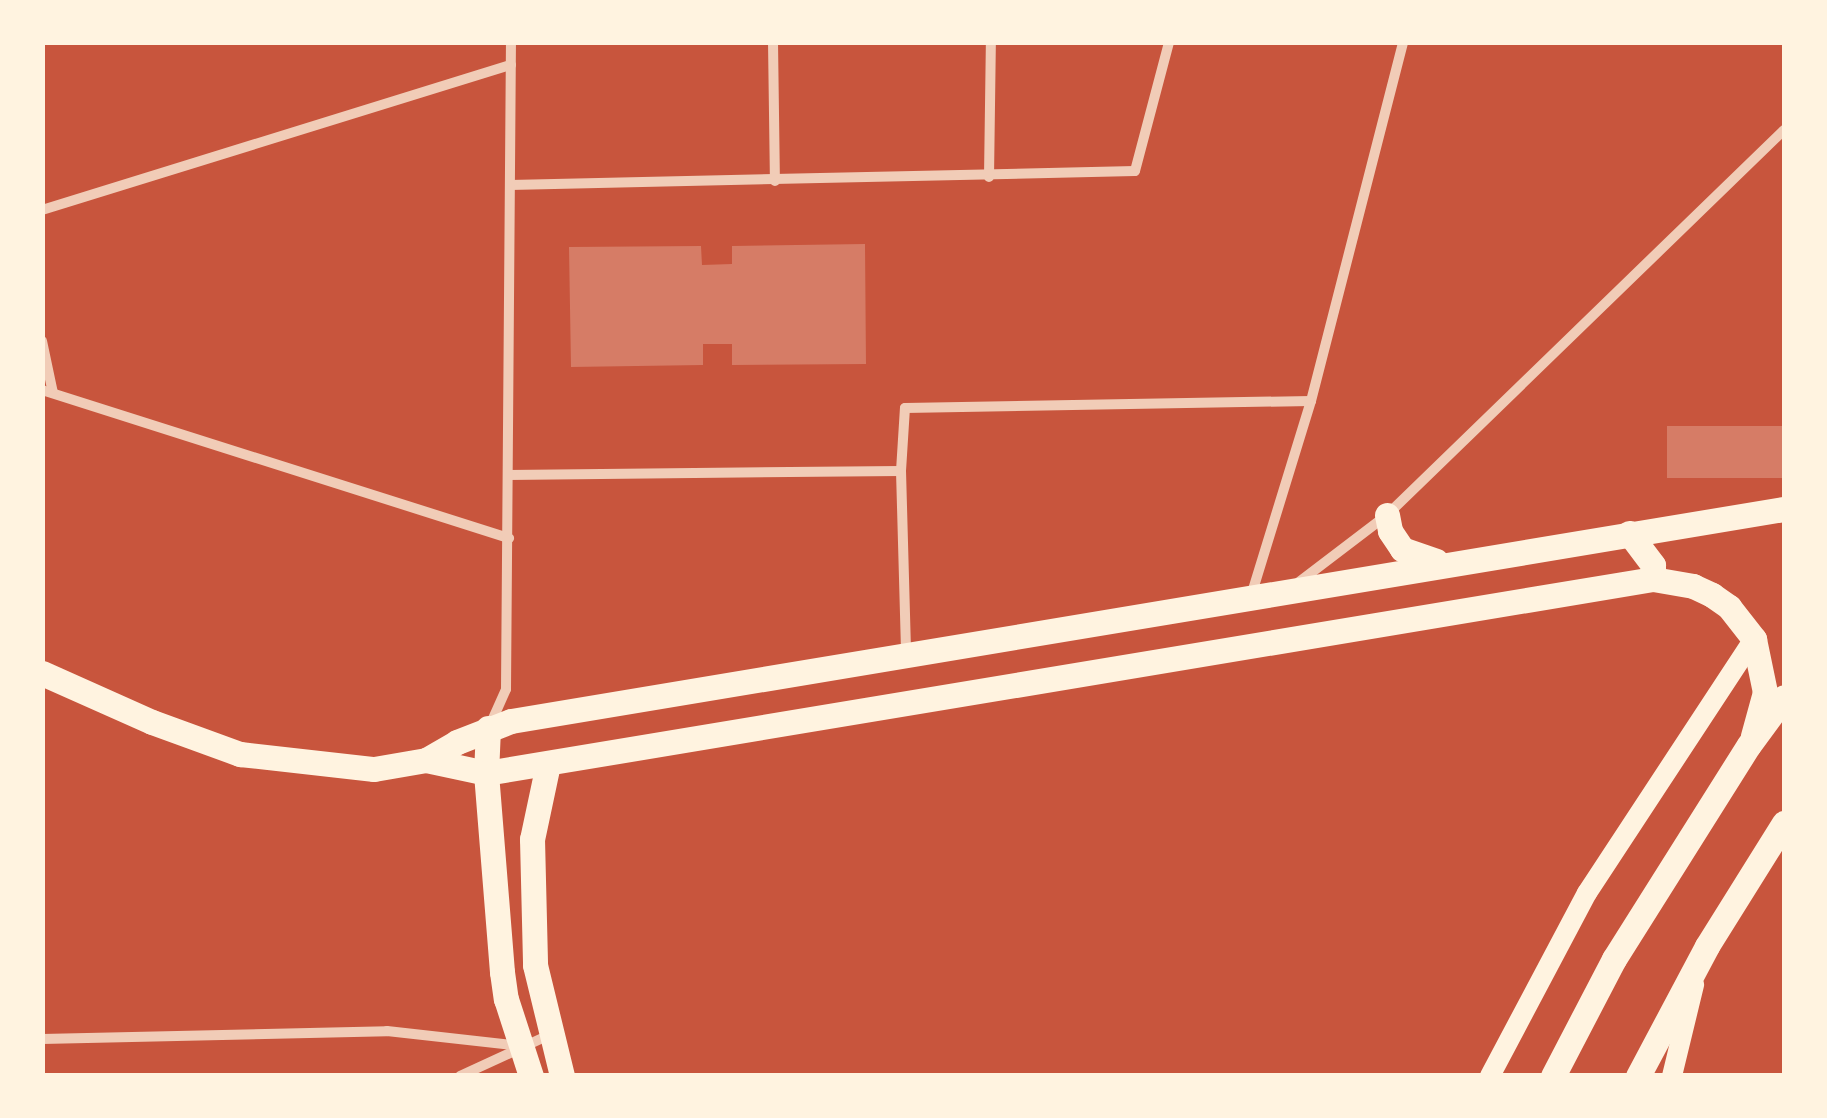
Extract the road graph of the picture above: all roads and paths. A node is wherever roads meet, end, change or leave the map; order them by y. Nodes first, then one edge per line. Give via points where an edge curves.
1 (512, 42) edge
2 (772, 42) edge
3 (991, 42) edge
4 (1169, 42) edge
5 (1403, 42) edge
6 (511, 64) junction
7 (1784, 130) edge
8 (988, 178) junction
9 (775, 180) junction
10 (510, 185) junction
11 (42, 210) edge
12 (42, 340) edge
13 (48, 391) edge
14 (1312, 401) junction
15 (901, 471) junction
16 (508, 475) junction
17 (1784, 509) edge
18 (1388, 515) junction
19 (1629, 533) junction
20 (509, 538) junction
21 (1446, 563) junction
22 (1653, 579) junction
23 (1288, 590) junction
24 (1250, 597) junction
25 (1754, 639) junction
26 (906, 655) junction
27 (42, 672) edge
28 (1784, 697) edge
29 (488, 728) junction
30 (1749, 744) junction
31 (426, 760) junction
32 (548, 764) junction
33 (486, 773) junction
34 (1780, 832) edge
35 (1700, 960) junction
36 (549, 1034) junction
37 (42, 1040) edge
38 (521, 1046) junction
39 (460, 1076) edge
40 (531, 1076) edge
41 (562, 1076) edge
42 (1490, 1076) edge
43 (1553, 1076) edge
44 (1638, 1076) edge
45 (1672, 1076) edge

1 - 6 street
2 - 9 street
3 - 8 street
4 - 8 street via 1135,171
5 - 14 street
6 - 10 street
6 - 11 street
7 - 18 street
8 - 9 street
9 - 10 street
10 - 16 street
12 - 13 street
13 - 20 street
14 - 15 street via 905,408
14 - 24 street
15 - 16 street
15 - 26 street
16 - 20 street
17 - 19 main road
18 - 21 main road via 1402,549
18 - 23 street
19 - 21 main road
19 - 22 main road via 1654,565
20 - 29 street via 506,689
21 - 23 main road
22 - 25 main road via 1712,594
22 - 32 main road
23 - 24 main road
24 - 26 main road
25 - 30 main road via 1765,692
25 - 42 main road via 1588,893
26 - 29 main road
27 - 31 main road via 240,754 374,768
28 - 30 main road
29 - 31 main road
29 - 33 main road
30 - 43 main road via 1614,959
31 - 33 main road
32 - 33 main road
32 - 36 main road via 532,838 534,964
33 - 38 main road via 502,972
34 - 35 main road
35 - 44 main road
35 - 45 main road
36 - 38 street
36 - 41 main road
37 - 38 street via 387,1031
38 - 39 street
38 - 40 main road

